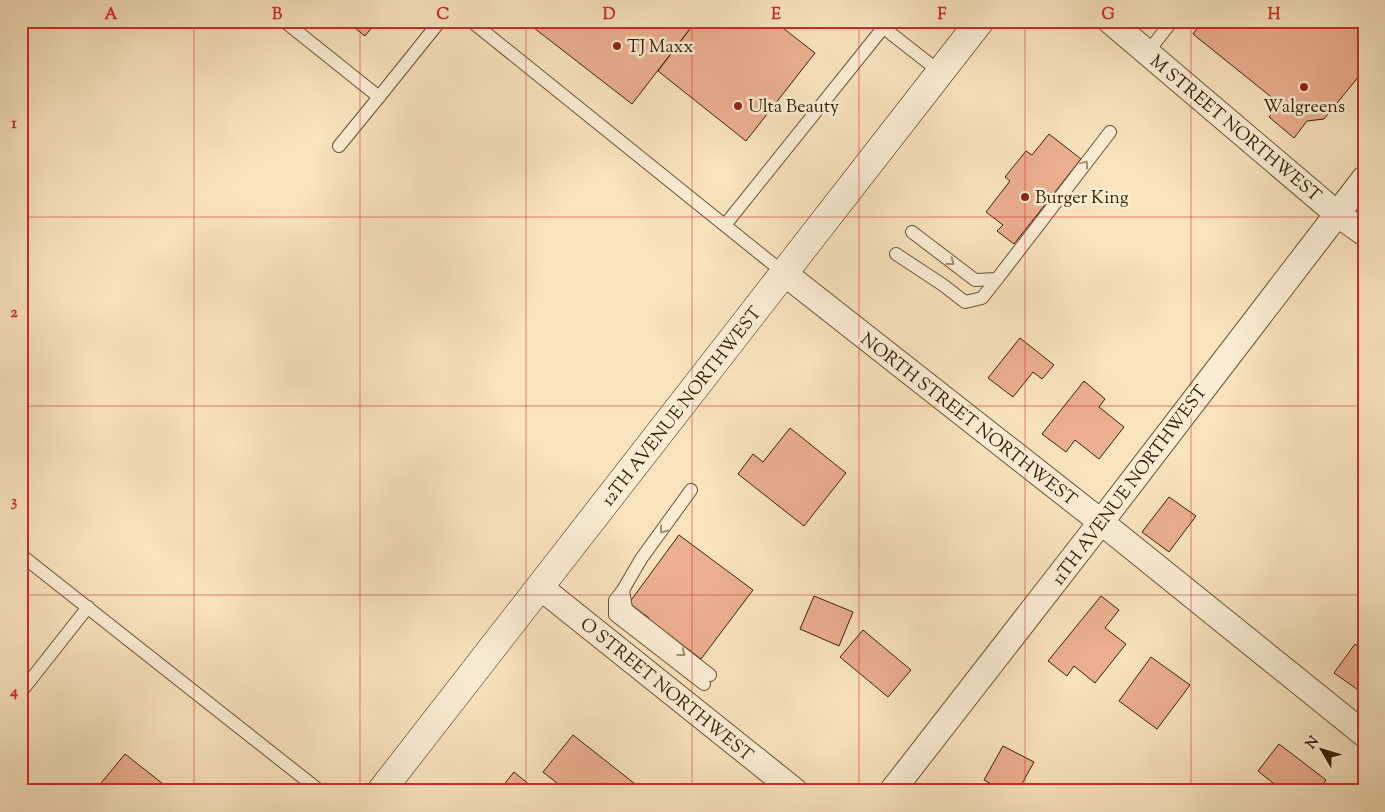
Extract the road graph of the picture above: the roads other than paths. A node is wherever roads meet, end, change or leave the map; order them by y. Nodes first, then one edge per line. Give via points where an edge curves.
1 (284, 21) edge
2 (440, 21) edge
3 (471, 21) edge
4 (980, 21) edge
5 (1110, 21) edge
6 (1172, 21) edge
7 (879, 24) edge
8 (1147, 53) junction
9 (940, 72) junction
10 (378, 97) junction
11 (1110, 132) dead end
12 (339, 146) dead end
13 (1364, 179) edge
14 (1336, 213) junction
15 (725, 225) junction
16 (912, 232) dead end
17 (1364, 233) edge
18 (896, 254) dead end
19 (784, 273) junction
20 (997, 279) junction
21 (691, 490) dead end
22 (1101, 522) junction
23 (21, 555) edge
24 (540, 588) junction
25 (88, 607) junction
26 (707, 680) dead end
27 (21, 692) edge
28 (1364, 734) edge
29 (320, 791) edge
30 (381, 791) edge
31 (795, 791) edge
32 (892, 791) edge

1 - 10 lane
2 - 10 lane
3 - 15 lane
4 - 9 main road, 12TH AVENUE NORTHWEST
5 - 8 street, M STREET NORTHWEST
6 - 8 lane
7 - 9 lane
7 - 15 lane
8 - 14 street, M STREET NORTHWEST
9 - 19 main road, 12TH AVENUE NORTHWEST
10 - 12 lane
20 -> 11 lane
13 - 14 street, 11TH AVENUE NORTHWEST
14 - 17 street, M STREET NORTHWEST
14 - 22 street, 11TH AVENUE NORTHWEST
15 - 19 lane
16 -> 20 lane via 975,280
18 - 20 lane via 965,302 982,298
19 - 22 street, NORTH STREET NORTHWEST
19 - 24 main road, 12TH AVENUE NORTHWEST
21 -> 26 lane via 623,590 626,609
22 - 28 street, NORTH STREET NORTHWEST
22 - 32 street, 11TH AVENUE NORTHWEST
23 - 25 lane
24 - 30 main road, 12TH AVENUE NORTHWEST
24 - 31 street, O STREET NORTHWEST
25 - 27 lane
25 - 29 lane

